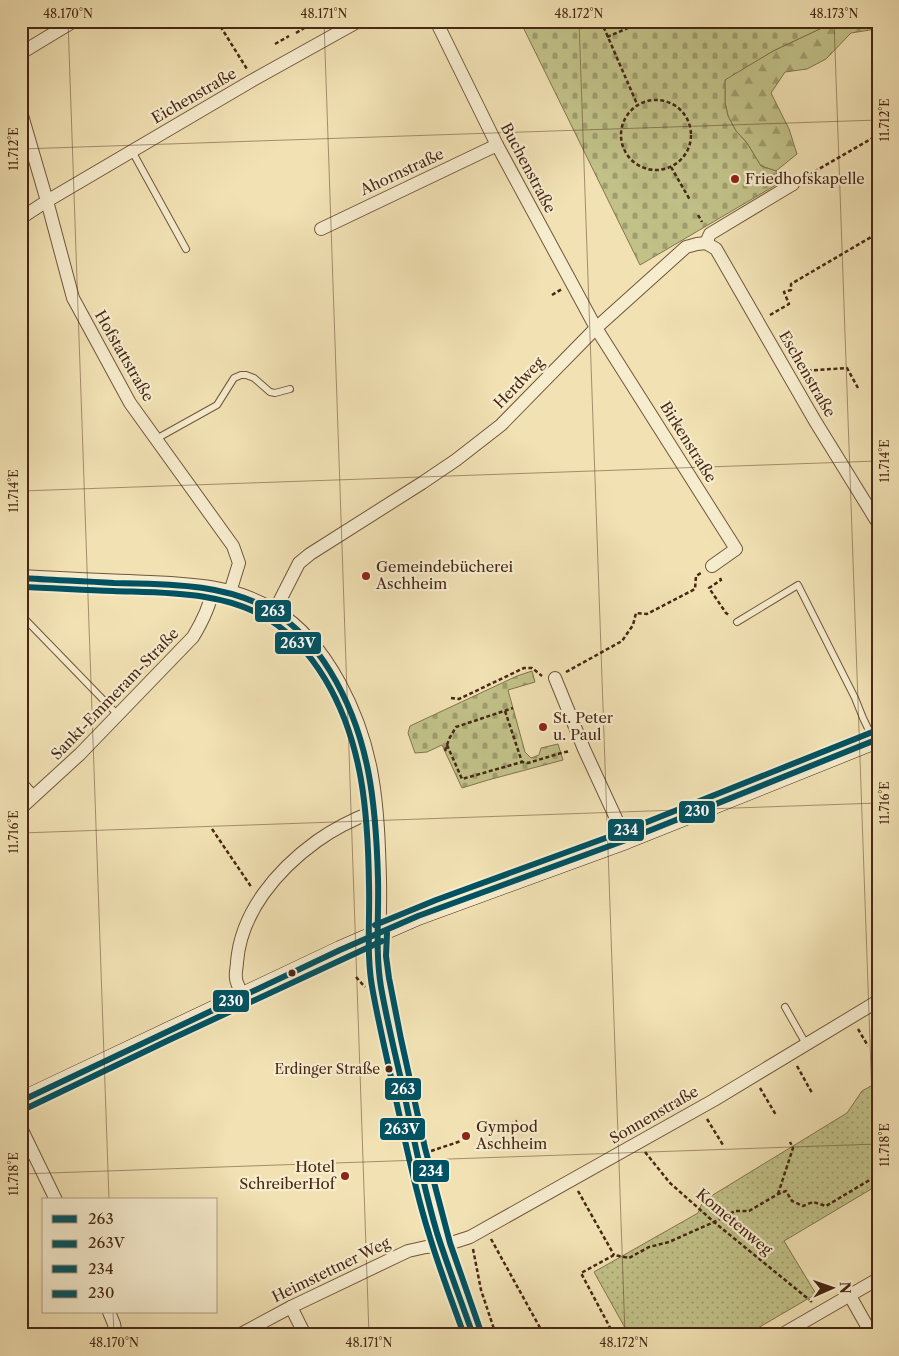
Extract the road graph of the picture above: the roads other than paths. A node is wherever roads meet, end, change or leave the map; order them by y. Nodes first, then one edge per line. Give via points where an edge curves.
1 (74, 21) edge
2 (358, 21) edge
3 (436, 21) edge
4 (21, 52) edge
5 (21, 112) edge
6 (497, 145) junction
7 (132, 151) junction
8 (793, 184) road end
9 (47, 201) junction
10 (21, 218) edge
11 (321, 229) dead end
12 (706, 243) junction
13 (186, 249) dead end
14 (596, 328) junction
15 (290, 389) dead end
16 (156, 439) junction
17 (878, 524) edge
18 (712, 566) road end
19 (21, 578) edge
20 (213, 589) junction
21 (230, 592) junction
22 (274, 612) junction
23 (21, 615) edge
24 (737, 622) road end
25 (555, 678) road end
26 (118, 715) junction
27 (876, 742) edge
28 (21, 779) edge
29 (36, 795) junction
30 (21, 808) edge
31 (374, 811) junction
32 (626, 840) junction
33 (378, 933) junction
34 (243, 996) junction
35 (878, 1001) edge
36 (785, 1007) dead end
37 (806, 1044) junction
38 (21, 1101) edge
39 (21, 1128) edge
40 (55, 1198) edge
41 (442, 1246) junction
42 (878, 1279) edge
43 (850, 1296) junction
44 (291, 1307) junction
45 (110, 1314) edge
46 (790, 1333) edge
47 (116, 1335) edge
48 (239, 1335) edge
49 (305, 1335) edge
50 (473, 1335) edge
51 (872, 1335) edge

1 - 4 street
2 - 7 street, Eichenstraße
3 - 6 street, Buchenstraße
5 - 9 street, Hofstattstraße
6 - 11 street, Ahornstraße
6 - 14 street, Buchenstraße
7 - 9 street, Eichenstraße
7 - 13 lane
8 - 12 street, Herdweg via 710,234
9 - 10 street, Eichenstraße
9 - 16 street, Hofstattstraße via 73,298 130,403
12 - 14 street, Herdweg via 686,248
12 - 17 street, Eschenstraße via 716,248
14 - 18 street, Birkenstraße via 736,549
14 - 22 street, Herdweg via 501,425 456,460 310,554 299,564
15 - 16 lane via 270,392 254,378 241,375 234,378 217,405
16 - 21 street, Hofstattstraße via 233,546 240,562
19 - 20 street
20 - 21 street
20 - 26 street, Sankt-Emmeram-Straße via 202,622 193,637
21 - 22 street
22 - 31 street via 308,640 341,689 361,738
23 - 26 lane
24 - 27 lane via 798,585
25 - 32 street
26 - 29 street, Sankt-Emmeram-Straße
27 - 32 main road
28 - 29 lane
29 - 30 street, Sankt-Emmeram-Straße
31 - 33 street
31 - 34 street via 316,841 285,868 261,896 238,947 236,979
32 - 33 main road via 431,910
33 - 34 main road
33 - 41 street via 377,956 392,1041
34 - 38 main road
35 - 37 street, Sonnenstraße
36 - 37 lane
37 - 41 street, Sonnenstraße via 470,1238
39 - 40 street
41 - 44 street, Heimstettner Weg via 408,1251
41 - 50 street
42 - 43 street
43 - 46 street
43 - 51 street
44 - 48 street, Heimstettner Weg
44 - 49 street
45 - 47 street

